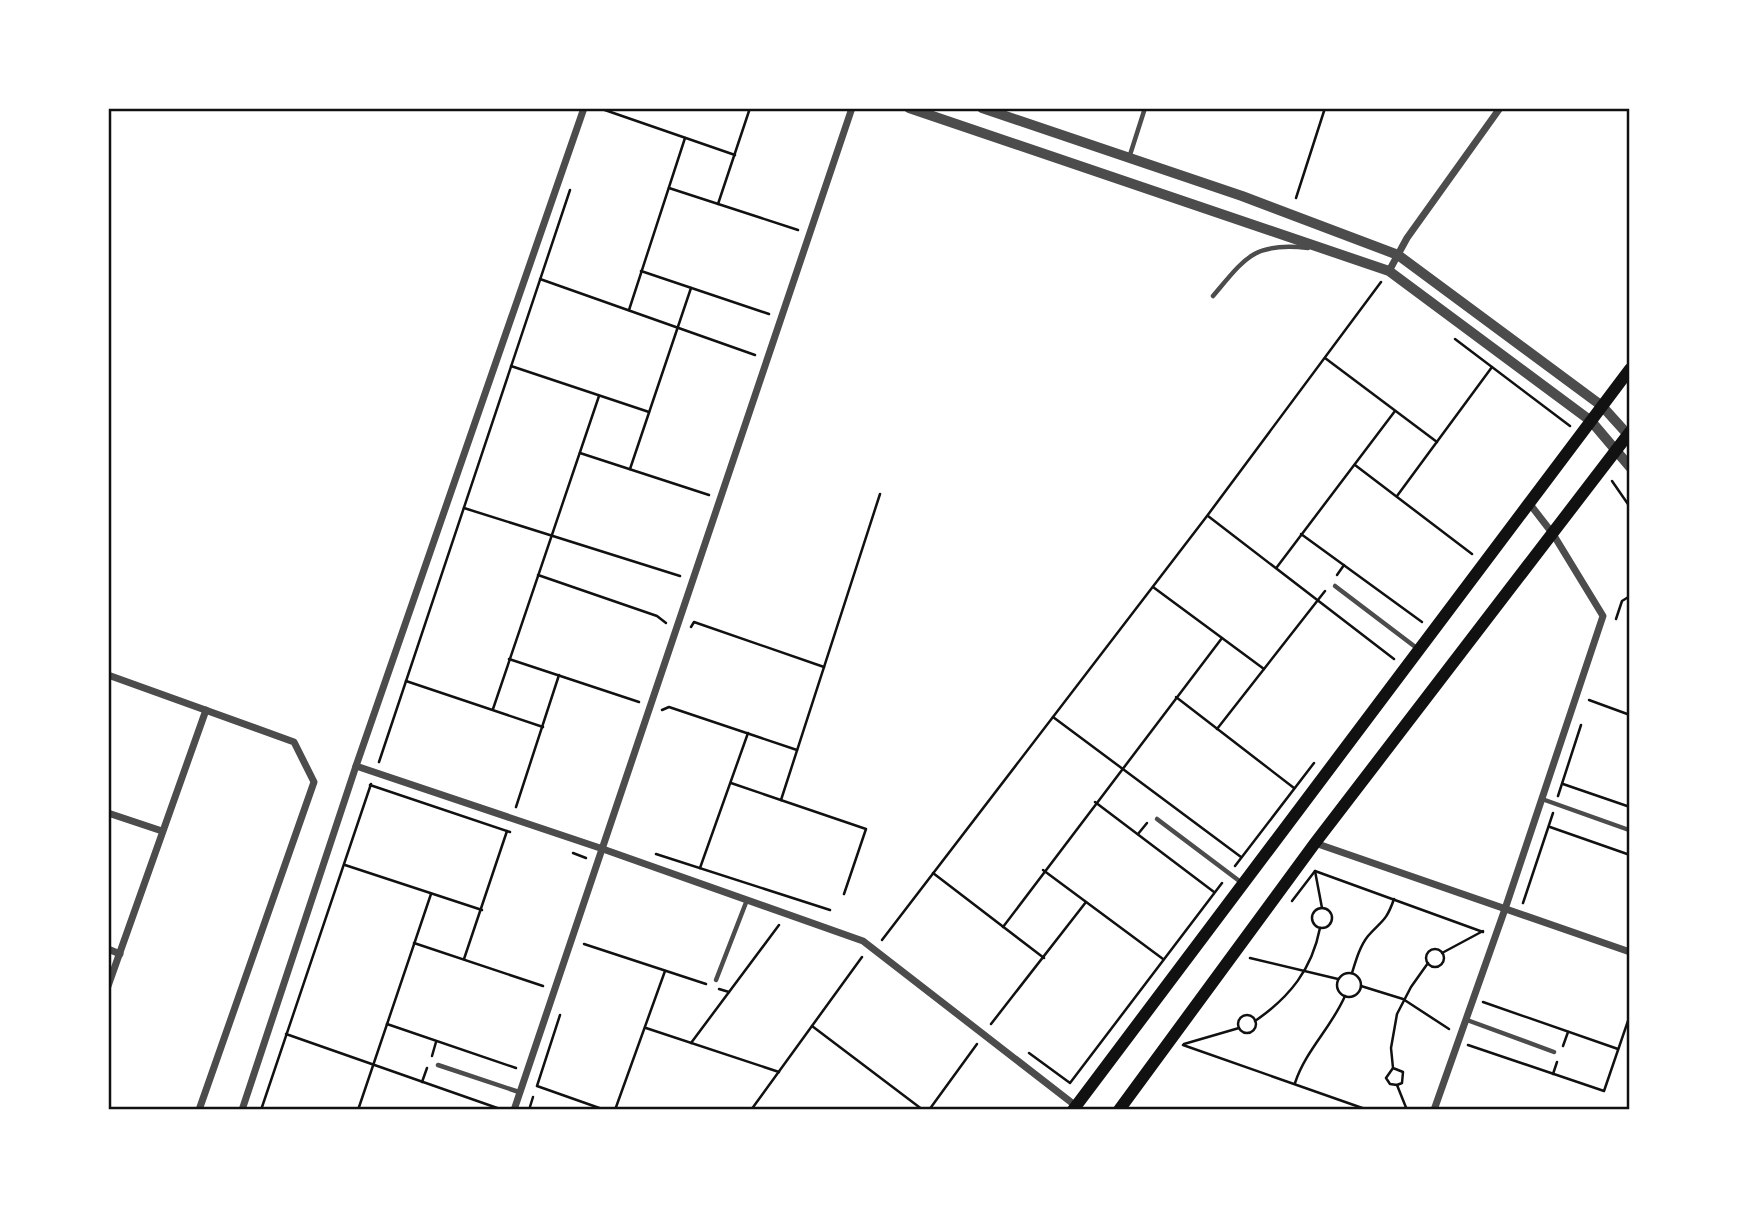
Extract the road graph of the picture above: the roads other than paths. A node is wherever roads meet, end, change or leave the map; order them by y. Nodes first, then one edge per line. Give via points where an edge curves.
1 (584, 108) edge
2 (852, 108) edge
3 (909, 108) edge
4 (982, 108) edge
5 (1146, 108) edge
6 (1500, 108) edge
7 (1129, 158) junction
8 (1327, 250) junction
9 (1398, 255) junction
10 (1389, 271) junction
11 (1213, 296) dead end
12 (1629, 369) edge
13 (1602, 406) junction
14 (1591, 421) junction
15 (1629, 434) edge
16 (1618, 450) junction
17 (1629, 467) edge
18 (1529, 503) junction
19 (1553, 534) junction
20 (1335, 586) dead end
21 (1419, 649) junction
22 (108, 675) edge
23 (206, 710) junction
24 (355, 766) junction
25 (1542, 799) junction
26 (108, 813) edge
27 (1157, 819) dead end
28 (1629, 830) edge
29 (162, 831) junction
30 (1315, 844) junction
31 (600, 848) junction
32 (1243, 883) junction
33 (747, 900) junction
34 (1505, 909) junction
35 (108, 949) edge
36 (1629, 952) edge
37 (120, 954) junction
38 (716, 979) dead end
39 (108, 986) edge
40 (1466, 1019) junction
41 (1554, 1052) dead end
42 (439, 1065) dead end
43 (519, 1092) junction
44 (1075, 1108) edge
45 (199, 1110) edge
46 (242, 1110) edge
47 (514, 1110) edge
48 (1119, 1110) edge
49 (1434, 1110) edge

1 - 24 street
2 - 31 street
3 - 8 street
4 - 7 street
5 - 7 lane
6 - 9 street
7 - 9 street
8 - 10 street
8 - 11 lane via 1284,245 1261,248 1230,274
9 - 10 street
9 - 13 street
10 - 14 street
12 - 13 main road
13 - 14 main road
13 - 15 street
14 - 16 street
14 - 18 main road
15 - 16 main road
16 - 17 street
16 - 19 main road
18 - 19 street
18 - 21 main road
19 - 25 street via 1603,616
19 - 30 main road
20 - 21 lane
21 - 32 main road
22 - 23 street
23 - 29 street
23 - 45 street via 294,742 314,782
24 - 31 street
24 - 46 street
25 - 28 lane
25 - 34 street
26 - 29 street
27 - 32 lane
29 - 37 street
30 - 34 street
30 - 48 main road
31 - 33 street
31 - 43 street
32 - 44 main road
33 - 38 lane
33 - 44 street via 863,941
34 - 36 street
34 - 40 street
35 - 37 street
37 - 39 street
40 - 41 lane
40 - 49 street
42 - 43 lane
43 - 47 street

